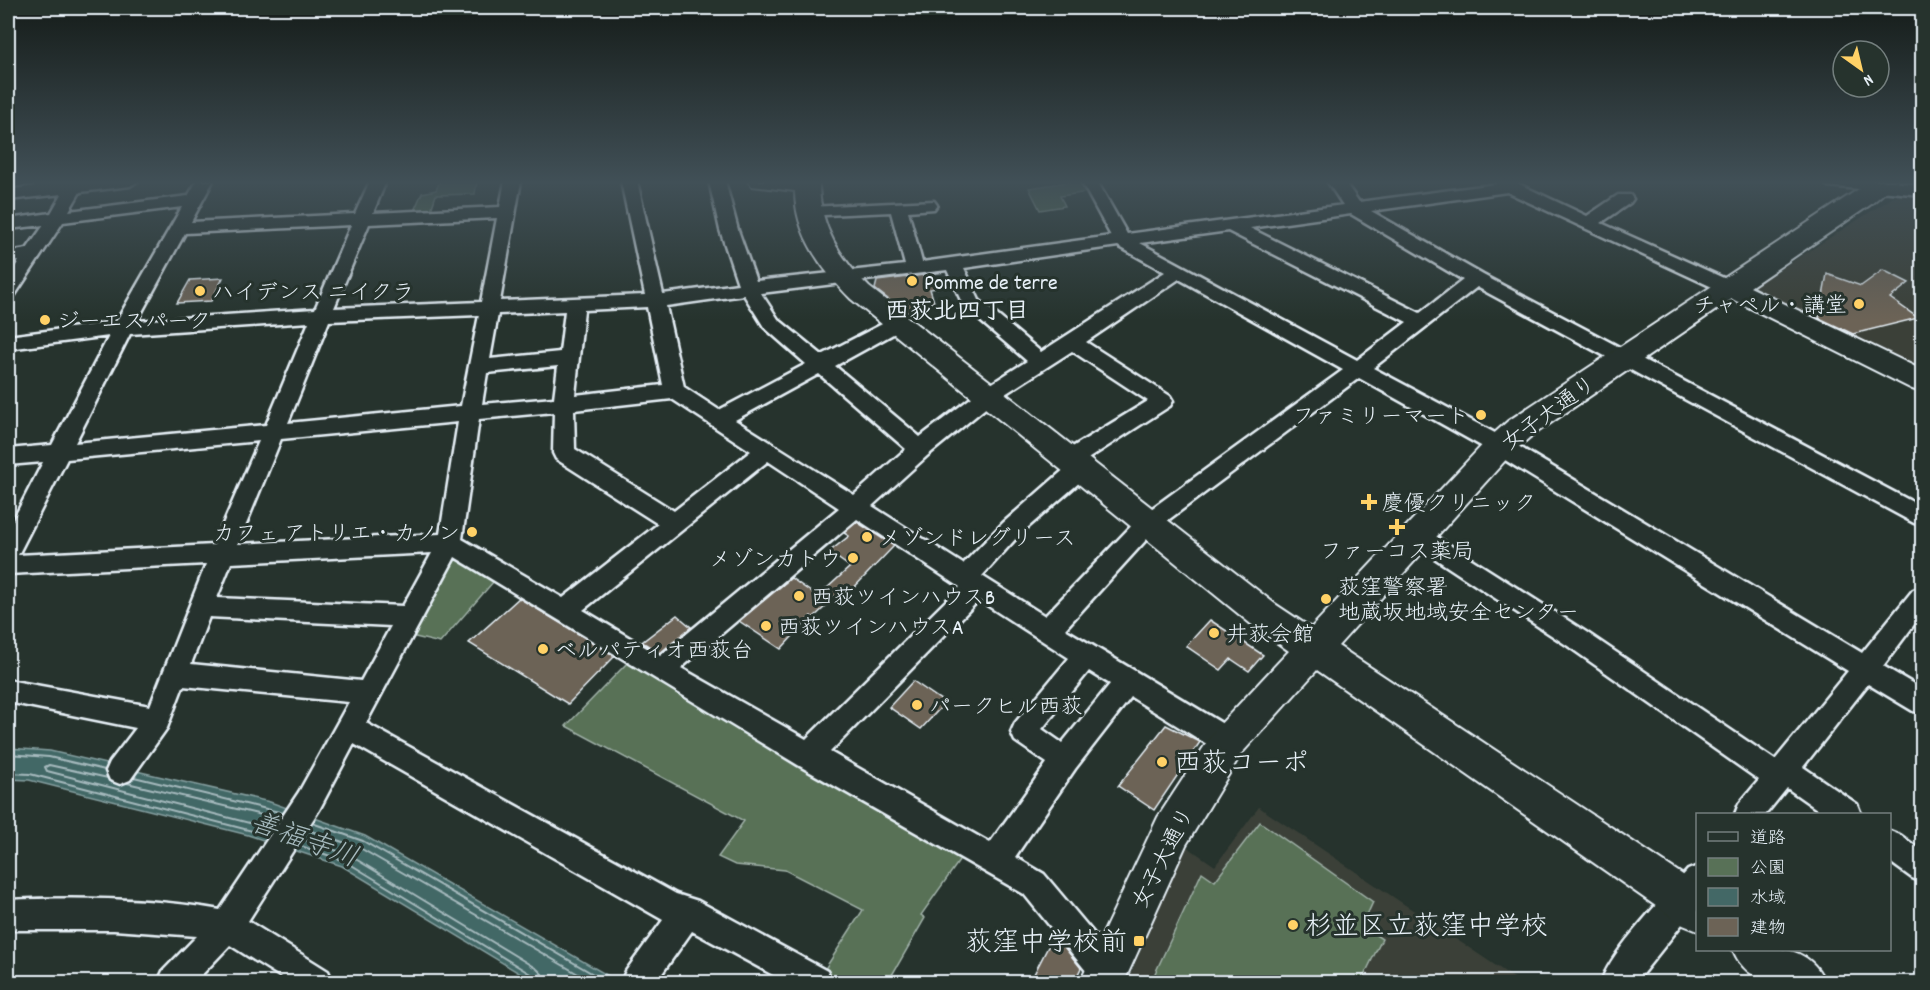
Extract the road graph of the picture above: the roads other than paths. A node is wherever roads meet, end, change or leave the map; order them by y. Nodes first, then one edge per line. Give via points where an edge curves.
1 (51, 227) edge
2 (193, 227) edge
3 (358, 227) edge
4 (505, 227) edge
5 (639, 227) edge
6 (728, 227) edge
7 (815, 227) edge
8 (904, 227) edge
9 (1114, 227) edge
10 (1223, 227) edge
11 (1234, 227) edge
12 (1386, 227) edge
13 (1598, 227) edge
14 (1819, 227) edge
15 (180, 228) joint
16 (1122, 241) junction
17 (33, 254) junction
18 (8, 257) edge
19 (953, 264) junction
20 (915, 269) junction
21 (1177, 272) junction
22 (843, 277) junction
23 (1476, 279) junction
24 (749, 288) junction
25 (1730, 288) junction
26 (8, 291) edge
27 (655, 301) junction
28 (575, 304) junction
29 (490, 307) junction
30 (324, 315) junction
31 (1420, 321) junction
32 (897, 324) junction
33 (123, 328) junction
34 (8, 342) edge
35 (1072, 342) junction
36 (568, 358) junction
37 (1625, 358) junction
38 (1040, 362) junction
39 (821, 365) junction
40 (479, 367) junction
41 (1358, 368) junction
42 (1923, 382) edge
43 (675, 390) junction
44 (987, 396) junction
45 (564, 404) junction
46 (470, 412) junction
47 (719, 419) junction
48 (273, 431) junction
49 (1500, 446) junction
50 (920, 449) junction
51 (767, 450) junction
52 (58, 451) junction
53 (8, 457) edge
54 (1074, 465) junction
55 (856, 507) junction
56 (1923, 517) edge
57 (1148, 523) junction
58 (674, 524) junction
59 (1418, 536) junction
60 (450, 543) junction
61 (8, 552) edge
62 (224, 554) junction
63 (8, 565) edge
64 (971, 582) junction
65 (1923, 597) edge
66 (202, 607) junction
67 (564, 611) junction
68 (410, 617) junction
69 (1047, 631) junction
70 (1313, 648) junction
71 (1086, 656) junction
72 (1866, 668) junction
73 (661, 670) junction
74 (174, 674) junction
75 (1127, 682) junction
76 (8, 691) edge
77 (369, 693) junction
78 (1923, 703) edge
79 (158, 720) junction
80 (350, 728) junction
81 (1228, 742) junction
82 (808, 756) junction
83 (1065, 760) junction
84 (120, 771) dead end
85 (1781, 774) junction
86 (1750, 813) edge
87 (1845, 813) edge
88 (1891, 846) edge
89 (995, 861) junction
90 (1923, 868) edge
91 (1692, 896) edge
92 (687, 912) junction
93 (8, 915) edge
94 (227, 926) junction
95 (1756, 951) edge
96 (1104, 977) edge
97 (174, 982) edge
98 (317, 982) edge
99 (637, 982) edge
100 (816, 982) edge
101 (1617, 982) edge
102 (1803, 982) edge

1 - 17 street
2 - 15 street
3 - 30 street
4 - 29 street
5 - 27 street
6 - 24 street
7 - 22 street
8 - 20 street
9 - 16 street
10 - 16 street
11 - 31 street
12 - 23 street
13 - 25 street
14 - 25 street, 女子大通り
15 - 33 street
16 - 19 street
16 - 21 street
17 - 18 street
17 - 26 street
19 - 20 street
19 - 38 street via 971,303
20 - 22 street
21 - 35 street
21 - 41 street
22 - 24 street
22 - 32 street
23 - 31 street
23 - 37 street
24 - 27 street
24 - 39 street via 771,323
25 - 37 street, 女子大通り
25 - 42 street
27 - 28 street
27 - 43 street
28 - 29 street
28 - 36 street
29 - 30 street
29 - 40 street
30 - 33 street
30 - 48 street
31 - 41 street
32 - 39 street
32 - 44 street
33 - 34 street
33 - 52 street
35 - 38 street
35 - 54 street via 1163,401
36 - 40 street
36 - 45 street
37 - 49 street, 女子大通り via 1518,429
37 - 56 street
38 - 44 street
39 - 47 street
39 - 50 street
40 - 46 street
41 - 49 street
41 - 57 street
43 - 45 street
43 - 47 street
44 - 50 street
44 - 54 street
45 - 46 street
45 - 58 street via 564,453
46 - 48 street
46 - 60 street
47 - 51 street
48 - 52 street
48 - 62 street
49 - 59 street, 女子大通り
49 - 72 street
50 - 55 street
51 - 55 street
51 - 58 street
52 - 53 street
52 - 61 street
54 - 57 street
54 - 64 street via 1011,529
55 - 64 street
55 - 73 street
57 - 69 street
57 - 70 street
58 - 67 street
59 - 70 street, 女子大通り
59 - 85 street
60 - 62 street
60 - 67 street
60 - 68 street
62 - 63 street
62 - 66 street
64 - 69 street
64 - 82 street
65 - 72 street
66 - 68 street
66 - 74 street
67 - 73 street
68 - 77 street
69 - 71 street
70 - 81 street, 女子大通り
70 - 91 street
71 - 75 street
71 - 83 street via 1024,732
72 - 78 street
72 - 85 street
73 - 82 street
74 - 77 street
74 - 79 street
75 - 81 street
75 - 83 street
76 - 79 street
77 - 80 street
79 - 84 street
80 - 92 street via 671,908
80 - 94 street
81 - 96 street, 女子大通り via 1172,831
82 - 89 street
83 - 89 street
85 - 86 street
85 - 87 street
88 - 90 street
89 - 96 street via 1034,884
91 - 101 street via 1645,943
92 - 99 street
92 - 100 street
93 - 94 street via 114,915
94 - 97 street
94 - 98 street
95 - 102 street

